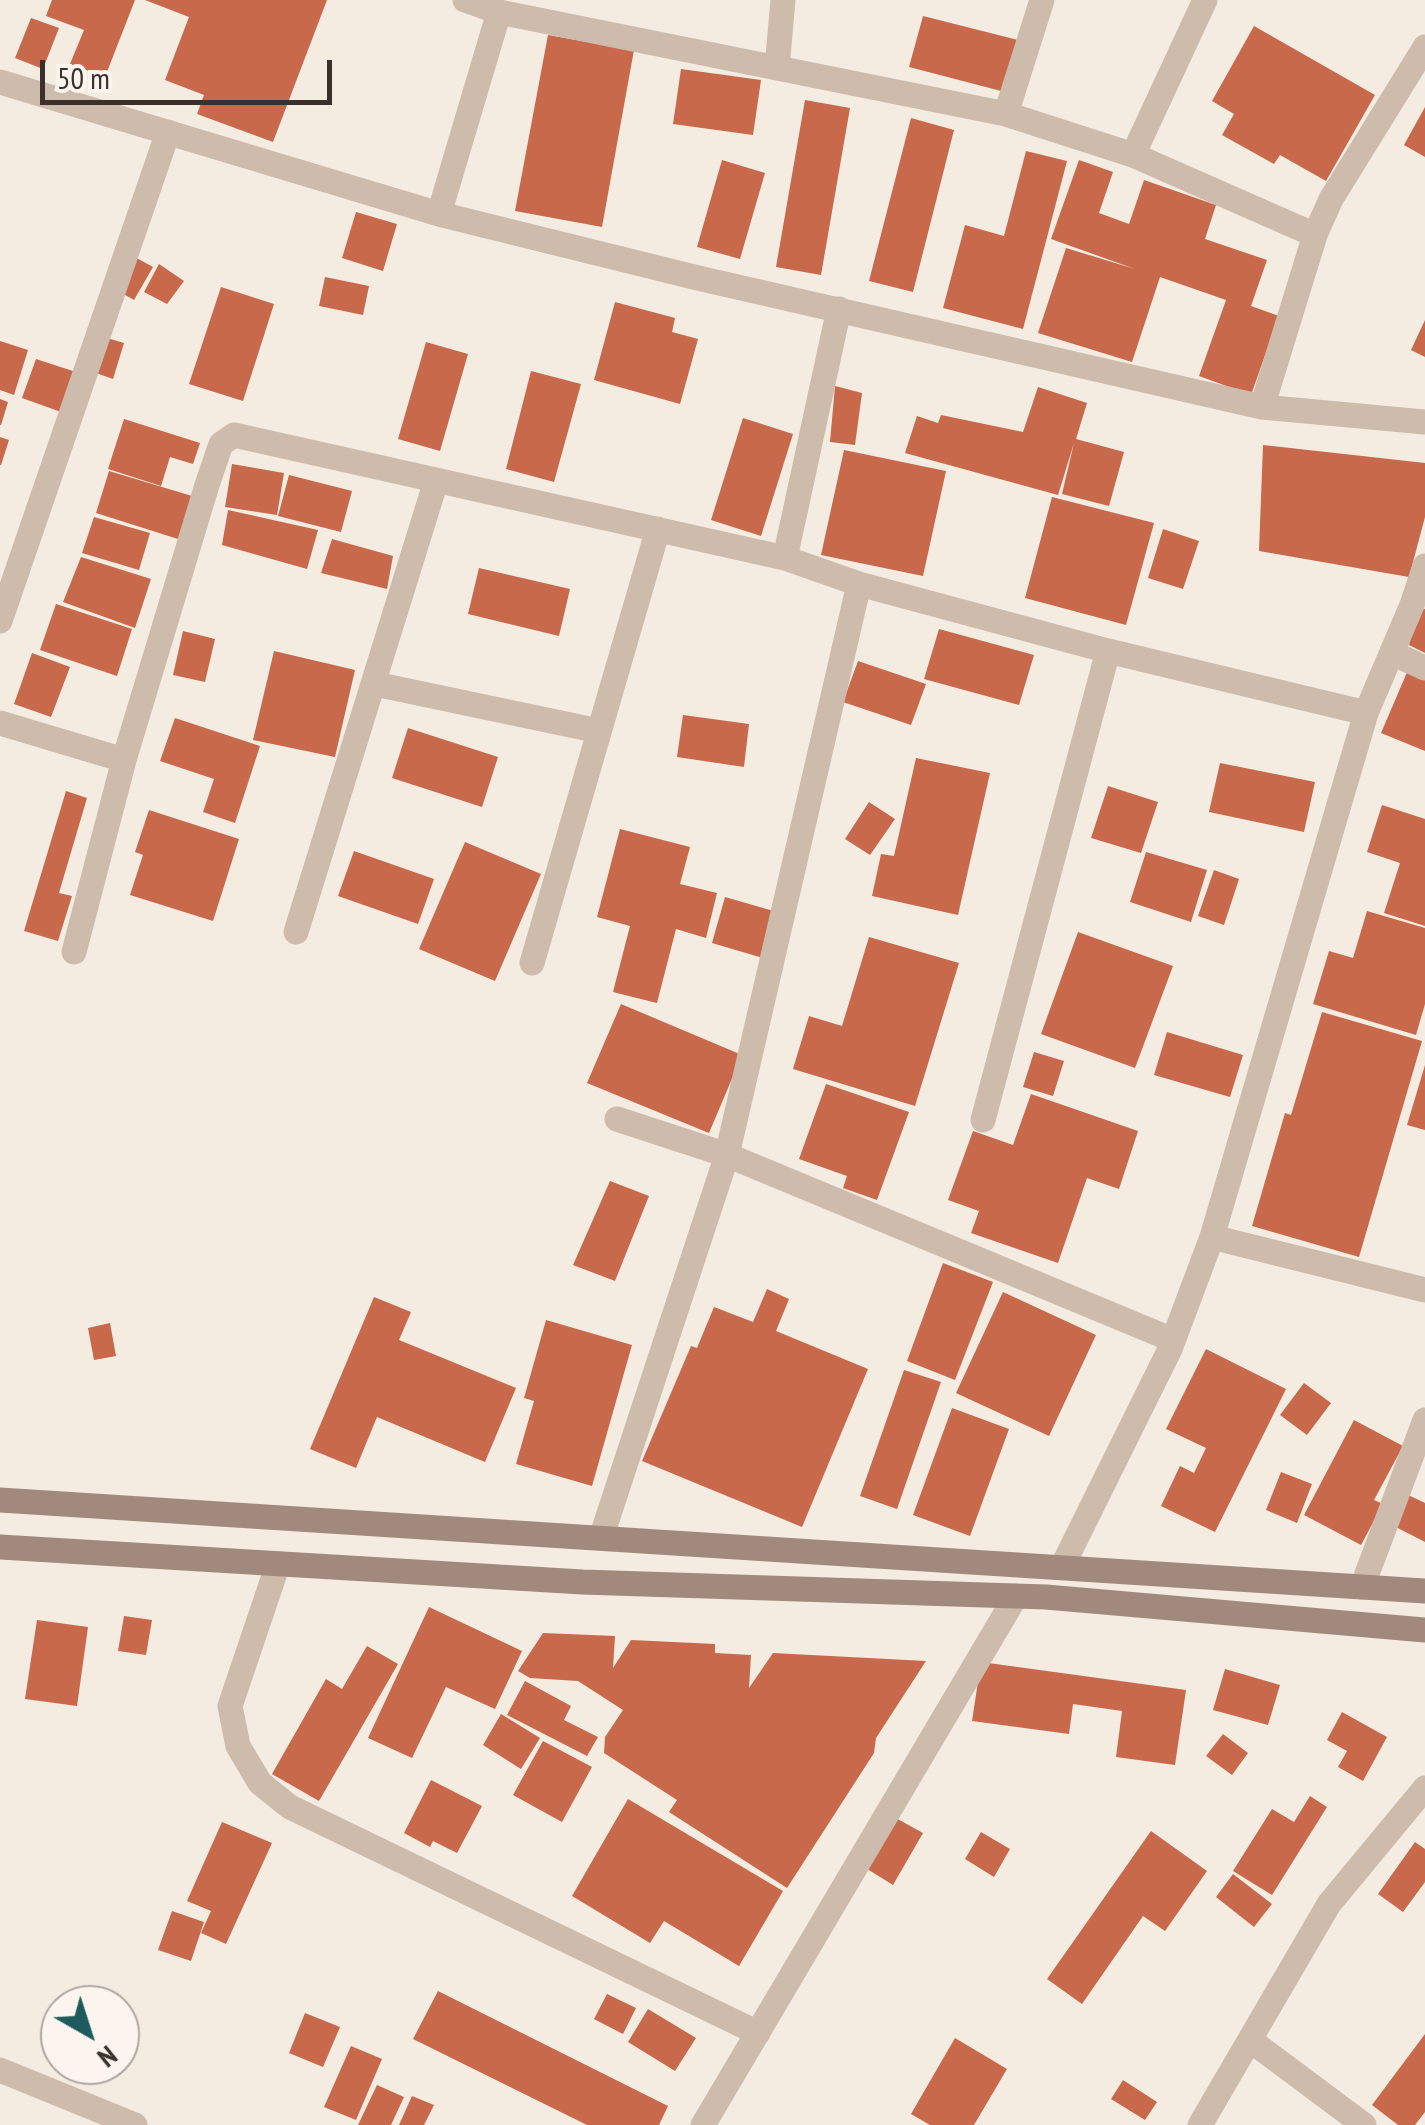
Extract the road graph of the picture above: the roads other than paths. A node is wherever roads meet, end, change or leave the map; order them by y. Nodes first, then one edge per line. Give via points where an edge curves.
1 (465, 0) edge
2 (782, 0) edge
3 (1042, 0) edge
4 (1205, 0) edge
5 (512, 9) edge
6 (1425, 47) edge
7 (776, 68) junction
8 (0, 82) edge
9 (1006, 114) junction
10 (168, 132) junction
11 (1133, 155) junction
12 (439, 214) junction
13 (1315, 235) junction
14 (839, 308) junction
15 (1262, 407) junction
16 (1425, 422) edge
17 (436, 481) junction
18 (658, 529) junction
19 (785, 558) junction
20 (1425, 566) edge
21 (859, 584) junction
22 (0, 621) edge
23 (1108, 652) junction
24 (1392, 653) junction
25 (1425, 668) edge
26 (376, 684) junction
27 (1366, 713) junction
28 (0, 723) edge
29 (599, 731) junction
30 (124, 760) junction
31 (296, 932) dead end
32 (74, 952) dead end
33 (532, 963) dead end
34 (618, 1119) dead end
35 (983, 1120) dead end
36 (727, 1155) junction
37 (1212, 1237) junction
38 (1425, 1290) edge
39 (1173, 1340) junction
40 (1425, 1420) edge
41 (0, 1500) edge
42 (601, 1538) junction
43 (0, 1548) edge
44 (278, 1564) junction
45 (1062, 1568) junction
46 (1362, 1587) junction
47 (1425, 1591) edge
48 (1016, 1596) junction
49 (1425, 1630) edge
50 (1425, 1788) edge
51 (758, 2032) junction
52 (1250, 2040) junction
53 (0, 2070) edge
54 (135, 2125) edge
55 (704, 2125) edge
56 (1200, 2125) edge
57 (1364, 2125) edge

1 - 5 street
2 - 7 street
3 - 9 street
4 - 11 street
5 - 7 street
5 - 12 street
6 - 13 street
7 - 9 street
8 - 10 street
9 - 11 street
10 - 12 street
10 - 22 street
11 - 13 street
12 - 14 street
13 - 15 street
14 - 15 street
14 - 19 street
15 - 16 street
17 - 18 street
17 - 26 street
17 - 30 street via 234,435 220,444
18 - 19 street
18 - 29 street
19 - 21 street
20 - 24 street
21 - 23 street
21 - 36 street
23 - 27 street
23 - 35 street
24 - 25 street
24 - 27 street
26 - 29 street
26 - 31 street
27 - 37 street
28 - 30 street
29 - 33 street
30 - 32 street
34 - 36 street
36 - 39 street
36 - 42 street
37 - 38 street
37 - 39 street
39 - 45 street
40 - 46 street
41 - 42 main road
42 - 45 main road
43 - 44 main road
44 - 48 main road
44 - 51 street via 230,1706 238,1746 260,1783 290,1807
45 - 46 main road
46 - 47 main road
48 - 49 main road
48 - 51 street
50 - 52 street via 1329,1904
51 - 55 street
52 - 56 street
52 - 57 street
53 - 54 street

